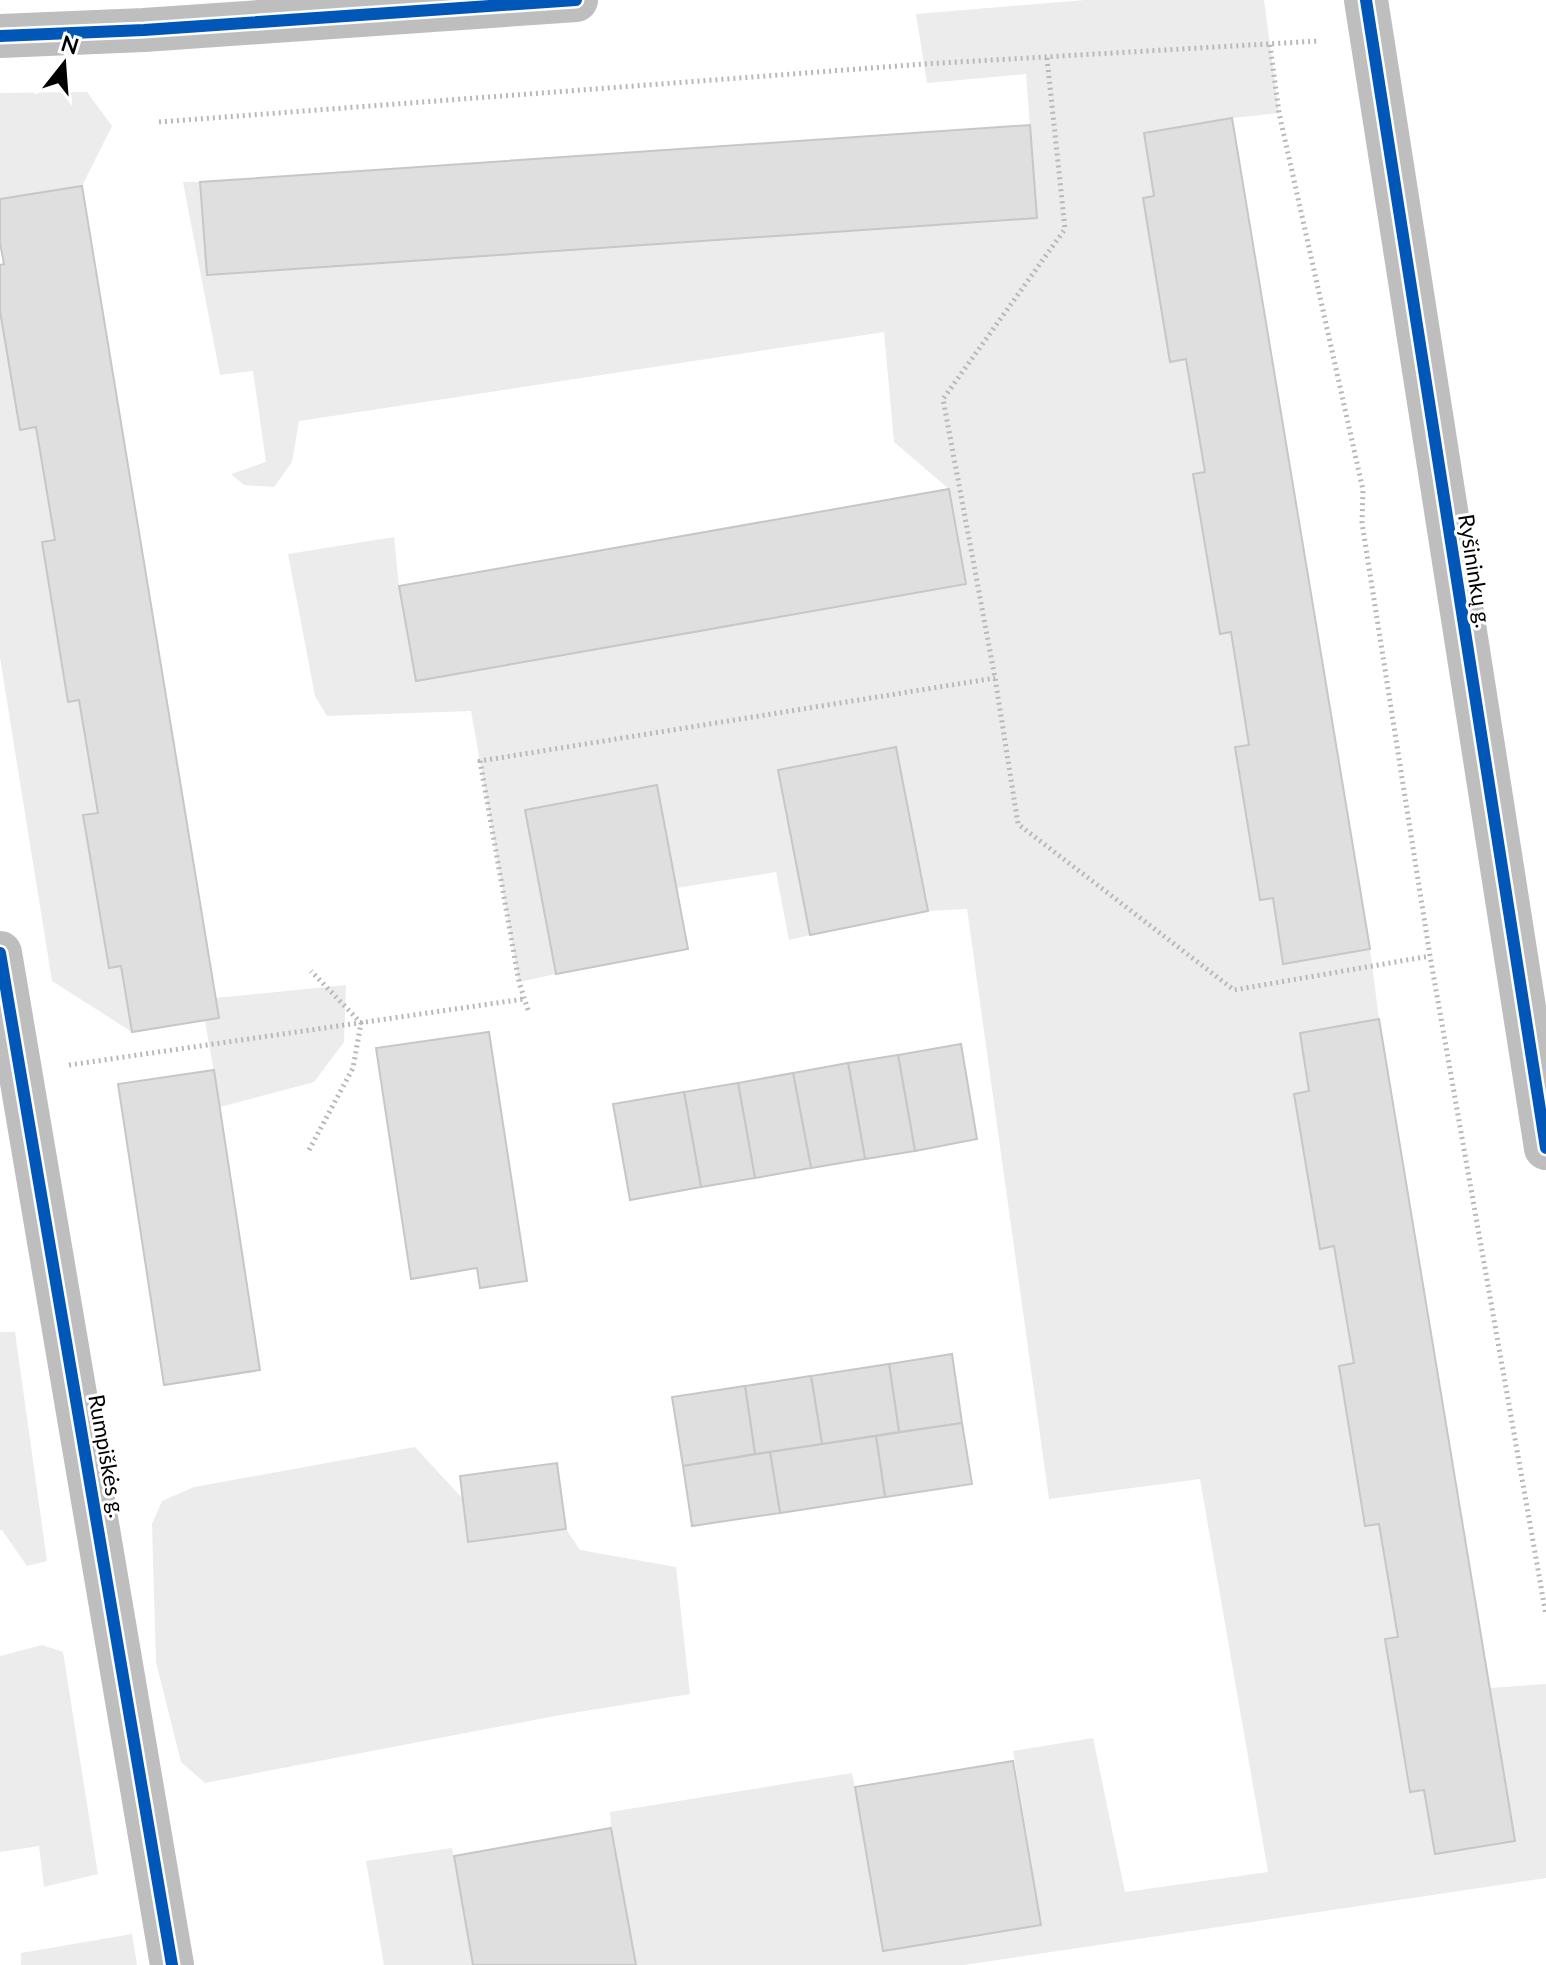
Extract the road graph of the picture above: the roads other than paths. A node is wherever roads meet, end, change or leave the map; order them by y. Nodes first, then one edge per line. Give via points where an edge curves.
1 (576, 0) edge
2 (1369, 19) edge
3 (0, 36) edge
4 (0, 953) edge
5 (1546, 1148) edge
6 (172, 1965) edge

1 - 3 street
2 - 5 street, Ryšininkų g.
4 - 6 street, Rumpiškės g.

